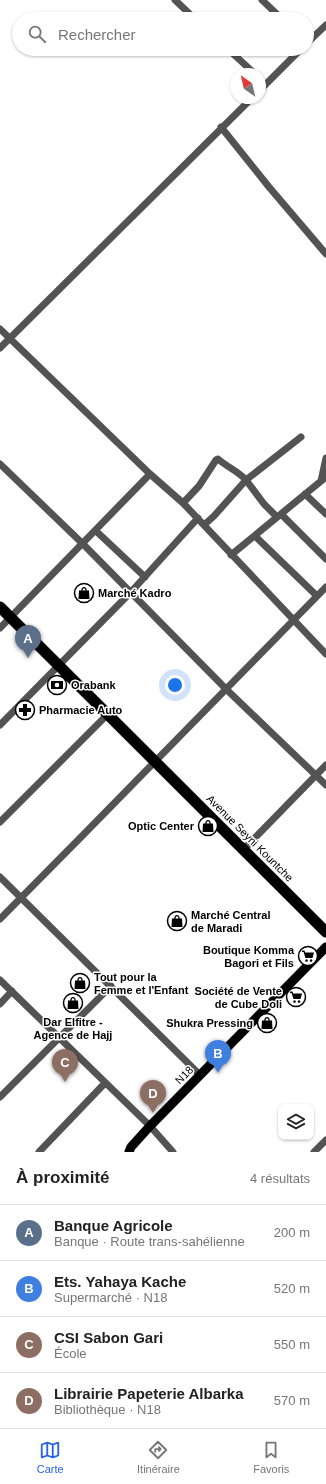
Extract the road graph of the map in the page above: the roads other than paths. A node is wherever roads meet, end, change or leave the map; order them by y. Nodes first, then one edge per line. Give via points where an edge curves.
1 (262, 0) edge
2 (177, 1) edge
3 (189, 12) edge
4 (275, 12) edge
5 (326, 25) edge
6 (314, 36) edge
7 (236, 56) edge
8 (294, 56) edge
9 (249, 68) edge
10 (266, 84) edge
11 (246, 104) edge
12 (221, 127) junction
13 (326, 254) edge
14 (0, 329) edge
15 (10, 338) junction
16 (0, 348) edge
17 (301, 437) dead end
18 (326, 458) edge
19 (0, 464) edge
20 (150, 474) junction
21 (323, 479) edge
22 (246, 480) junction
23 (305, 494) junction
24 (183, 503) junction
25 (326, 514) edge
26 (279, 515) junction
27 (198, 518) junction
28 (204, 525) junction
29 (96, 531) junction
30 (255, 536) junction
31 (83, 544) junction
32 (231, 555) junction
33 (326, 559) edge
34 (145, 577) junction
35 (326, 588) edge
36 (131, 592) junction
37 (317, 596) junction
38 (0, 600) edge
39 (0, 607) edge
40 (13, 616) junction
41 (294, 620) junction
42 (0, 628) edge
43 (326, 654) edge
44 (61, 664) junction
45 (226, 689) junction
46 (109, 713) junction
47 (0, 725) edge
48 (156, 758) junction
49 (326, 765) edge
50 (316, 775) junction
51 (326, 785) edge
52 (0, 822) edge
53 (245, 848) junction
54 (0, 877) edge
55 (21, 898) junction
56 (0, 919) edge
57 (326, 923) edge
58 (326, 932) edge
59 (326, 947) edge
60 (0, 980) edge
61 (111, 986) junction
62 (12, 991) junction
63 (0, 1004) edge
64 (59, 1037) junction
65 (200, 1075) junction
66 (105, 1083) junction
67 (0, 1097) edge
68 (150, 1126) junction
69 (326, 1140) edge
70 (128, 1150) edge
71 (39, 1152) edge
72 (173, 1152) edge
73 (314, 1152) edge

1 - 4 street
2 - 3 street
5 - 6 street
7 - 9 street
8 - 10 street
11 - 12 street
12 - 13 street
12 - 15 street
14 - 15 street
15 - 16 street
15 - 20 street
17 - 22 street
18 - 21 street
19 - 31 street
20 - 24 street
20 - 29 street
21 - 23 street
22 - 24 street via 218,459
22 - 26 street via 264,504
22 - 28 street
23 - 25 street
23 - 26 street
24 - 27 street
26 - 30 street
26 - 33 street
27 - 28 street
27 - 34 street
28 - 32 street
29 - 31 street
29 - 34 street
30 - 32 street
30 - 37 street
31 - 36 street
31 - 40 street
32 - 41 street
34 - 36 street
35 - 37 street
36 - 44 street
36 - 45 street
37 - 41 street
38 - 40 highway
39 - 40 highway
40 - 42 street
40 - 44 highway, Avenue Seyni Kountche
41 - 43 street
41 - 45 street
44 - 46 highway, Avenue Seyni Kountche
44 - 47 street
45 - 48 street
45 - 50 street
46 - 48 highway, Avenue Seyni Kountche
46 - 52 street
48 - 53 highway, Avenue Seyni Kountche
48 - 55 street
49 - 50 street
50 - 51 street
50 - 53 street
53 - 57 highway, Avenue Seyni Kountche
53 - 58 highway, Avenue Seyni Kountche
54 - 55 street
55 - 56 street
55 - 61 street
59 - 65 main road, N18
60 - 62 street
61 - 64 street
61 - 65 street
62 - 63 street
62 - 64 street
64 - 66 street
64 - 67 street
65 - 68 main road, N18
66 - 68 street
66 - 71 street
68 - 70 main road, N18
68 - 72 street
69 - 73 street

